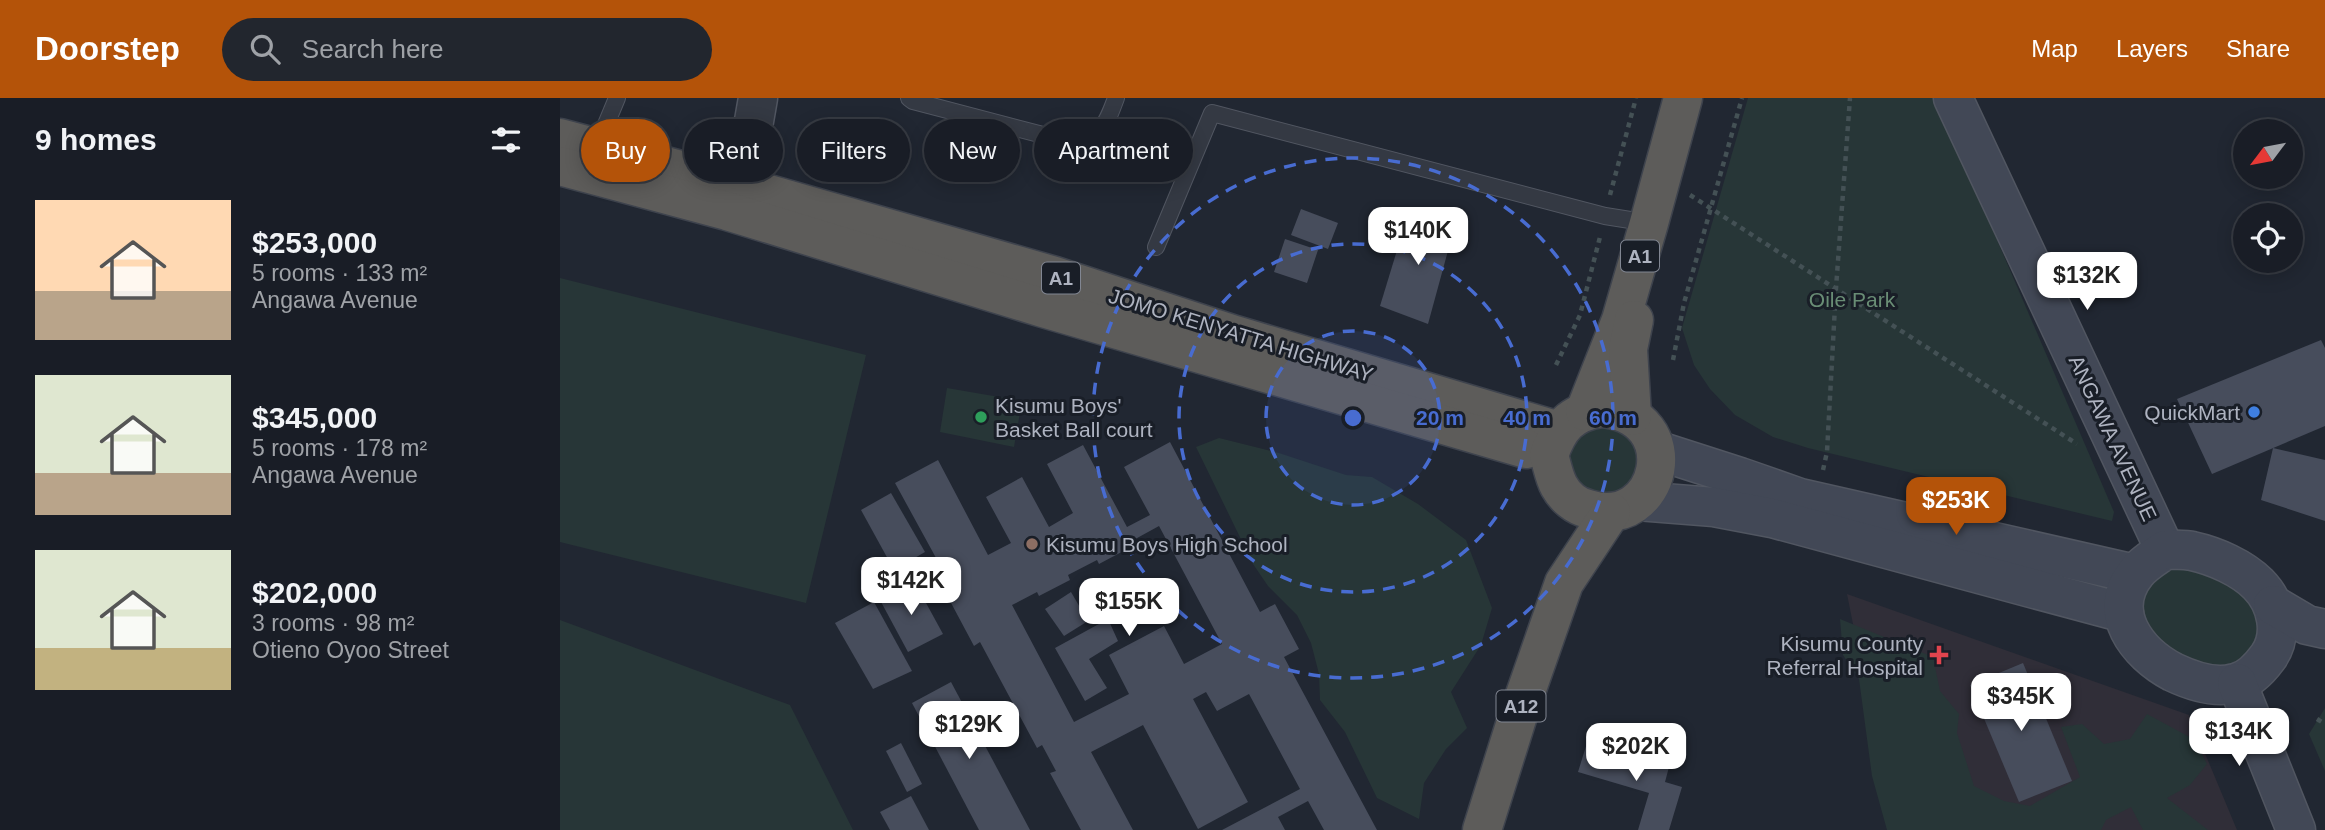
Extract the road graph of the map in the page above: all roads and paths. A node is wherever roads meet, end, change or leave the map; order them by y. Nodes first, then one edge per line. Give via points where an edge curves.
1 (617, 98) edge
2 (758, 98) edge
3 (909, 98) edge
4 (1116, 98) edge
5 (1683, 98) edge
6 (1691, 98) edge
7 (1742, 98) edge
8 (1850, 98) edge
9 (1954, 98) edge
10 (608, 119) edge
11 (560, 138) edge
12 (581, 143) edge
13 (560, 166) edge
14 (670, 166) edge
15 (1670, 183) junction
16 (734, 184) junction
17 (1711, 206) junction
18 (1650, 223) junction
19 (1156, 247) dead end
20 (1836, 288) junction
21 (1049, 292) junction
22 (1673, 360) dead end
23 (1632, 416) junction
24 (1564, 432) junction
25 (1656, 450) junction
26 (2086, 451) dead end
27 (1570, 500) junction
28 (1817, 502) junction
29 (1625, 506) junction
30 (2165, 550) junction
31 (2135, 574) junction
32 (1564, 583) junction
33 (2273, 605) junction
34 (2124, 614) junction
35 (2325, 629) edge
36 (2274, 649) junction
37 (2325, 653) edge
38 (2237, 683) junction
39 (2318, 719) dead end
40 (2325, 724) edge
41 (1482, 830) edge
42 (2296, 830) edge

1 - 10 lane
2 - 16 street
3 - 4 lane via 1066,142 1083,141 1097,133 1106,124
5 - 18 highway, A1
6 - 15 highway, A1
7 - 17 path
8 - 20 path
9 - 30 main road, ANGAWA AVENUE
11 - 12 highway, JOMO KENYATTA HIGHWAY / A1
13 - 21 highway, JOMO KENYATTA HIGHWAY / A1
14 - 16 highway, JOMO KENYATTA HIGHWAY / A1
15 - 17 path
15 - 23 highway, A1 via 1628,349
16 - 21 highway, JOMO KENYATTA HIGHWAY / A1
17 - 20 path
17 - 22 path
18 - 19 lane via 1605,216 1212,113
18 - 24 highway, A1 via 1621,320
20 - 26 path
20 - 28 path via 1826,452
21 - 24 highway, JOMO KENYATTA HIGHWAY / A1
23 - 24 highway, A1 via 1601,408
23 - 25 highway via 1644,426
24 - 27 highway via 1559,487
25 - 28 main road
25 - 29 highway via 1652,483
27 - 29 highway via 1597,512
27 - 32 highway
28 - 31 main road
29 - 32 highway
29 - 34 main road via 1714,507 1772,518
30 - 31 main road
30 - 33 main road via 2190,550 2234,567 2259,584
31 - 34 main road via 2125,596
32 - 41 highway, A12
33 - 35 main road via 2307,625
33 - 36 main road via 2278,626
34 - 38 main road via 2129,631 2158,664 2197,682
36 - 37 main road
36 - 38 main road via 2258,670
38 - 42 main road
39 - 40 path

